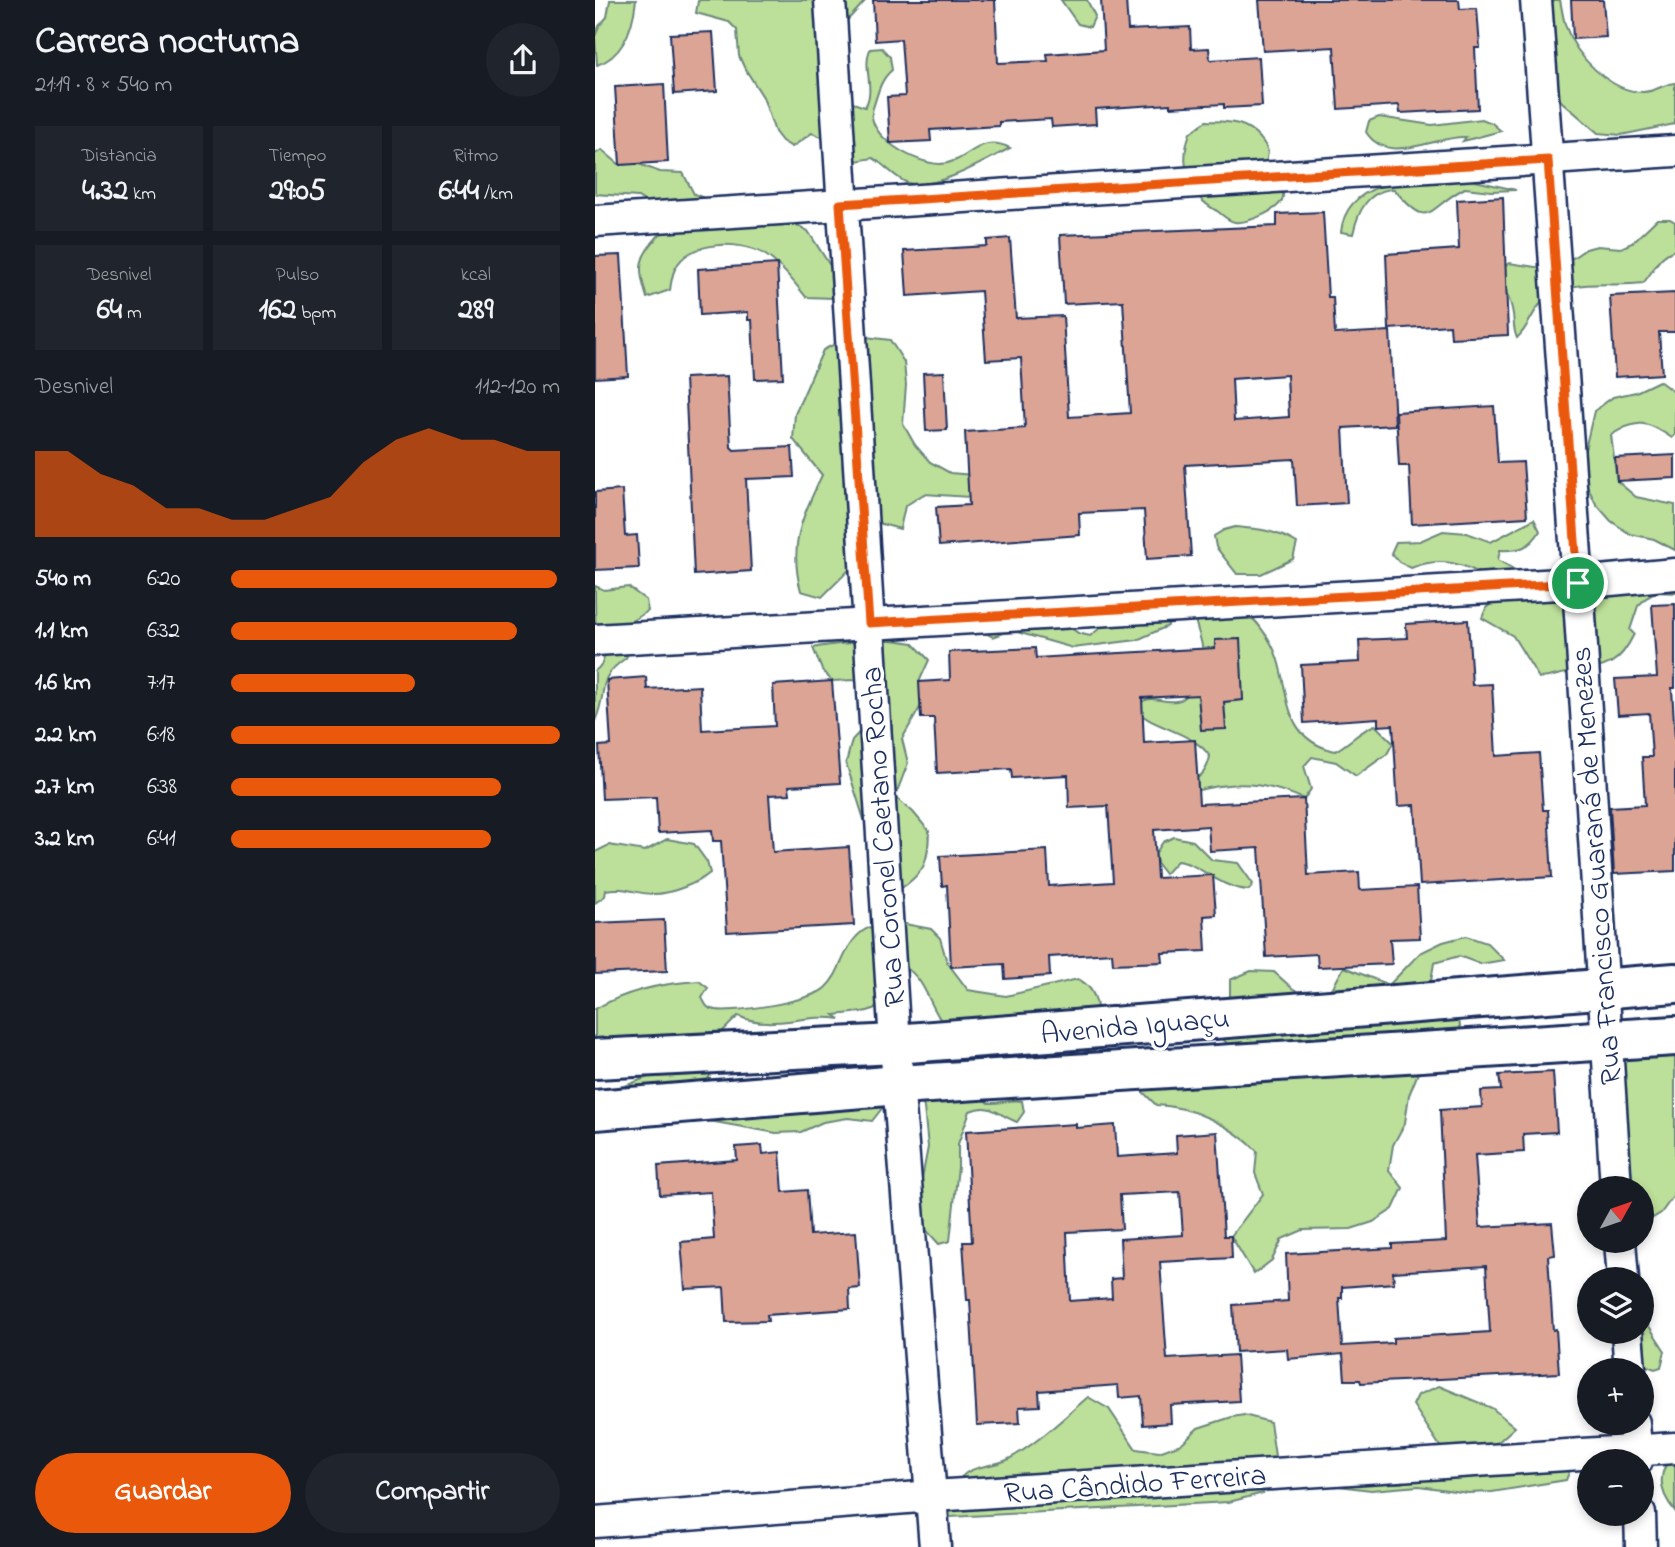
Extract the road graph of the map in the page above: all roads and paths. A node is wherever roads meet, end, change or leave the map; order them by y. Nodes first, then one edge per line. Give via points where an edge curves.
1 (830, 0) edge
2 (1537, 0) edge
3 (1675, 151) edge
4 (1548, 160) junction
5 (840, 204) junction
6 (595, 221) edge
7 (1675, 574) edge
8 (1578, 583) junction
9 (869, 623) junction
10 (595, 640) edge
11 (1675, 983) edge
12 (1602, 988) junction
13 (1675, 1036) edge
14 (1605, 1041) junction
15 (895, 1044) junction
16 (595, 1059) edge
17 (899, 1085) junction
18 (595, 1110) edge
19 (1615, 1176) edge
20 (1636, 1445) edge
21 (1675, 1448) edge
22 (933, 1496) junction
23 (595, 1522) edge
24 (1640, 1526) edge
25 (935, 1547) edge
26 (1641, 1547) edge

1 - 5 street, Rua Coronel Caetano Rocha
2 - 4 street, Rua Francisco Guaraná de Menezes
3 - 4 street
4 - 5 street
4 - 8 street, Rua Francisco Guaraná de Menezes
5 - 6 street
5 - 9 street, Rua Coronel Caetano Rocha
7 - 8 street
8 - 9 street
8 - 12 street, Rua Francisco Guaraná de Menezes
9 - 10 street
9 - 15 street, Rua Coronel Caetano Rocha
11 - 12 street, Avenida Iguaçu
12 - 14 street, Rua Francisco Guaraná de Menezes
12 - 15 street, Avenida Iguaçu
13 - 14 street, Avenida Iguaçu
14 - 17 street, Avenida Iguaçu
14 - 19 street, Rua Francisco Guaraná de Menezes
15 - 16 street, Avenida Iguaçu
15 - 17 street, Rua Coronel Caetano Rocha
17 - 18 street, Avenida Iguaçu
17 - 22 street, Rua Coronel Caetano Rocha
20 - 21 street, Rua Cândido Ferreira
20 - 22 street, Rua Cândido Ferreira
22 - 23 street, Rua Cândido Ferreira
22 - 25 street, Rua Coronel Caetano Rocha
24 - 26 street

